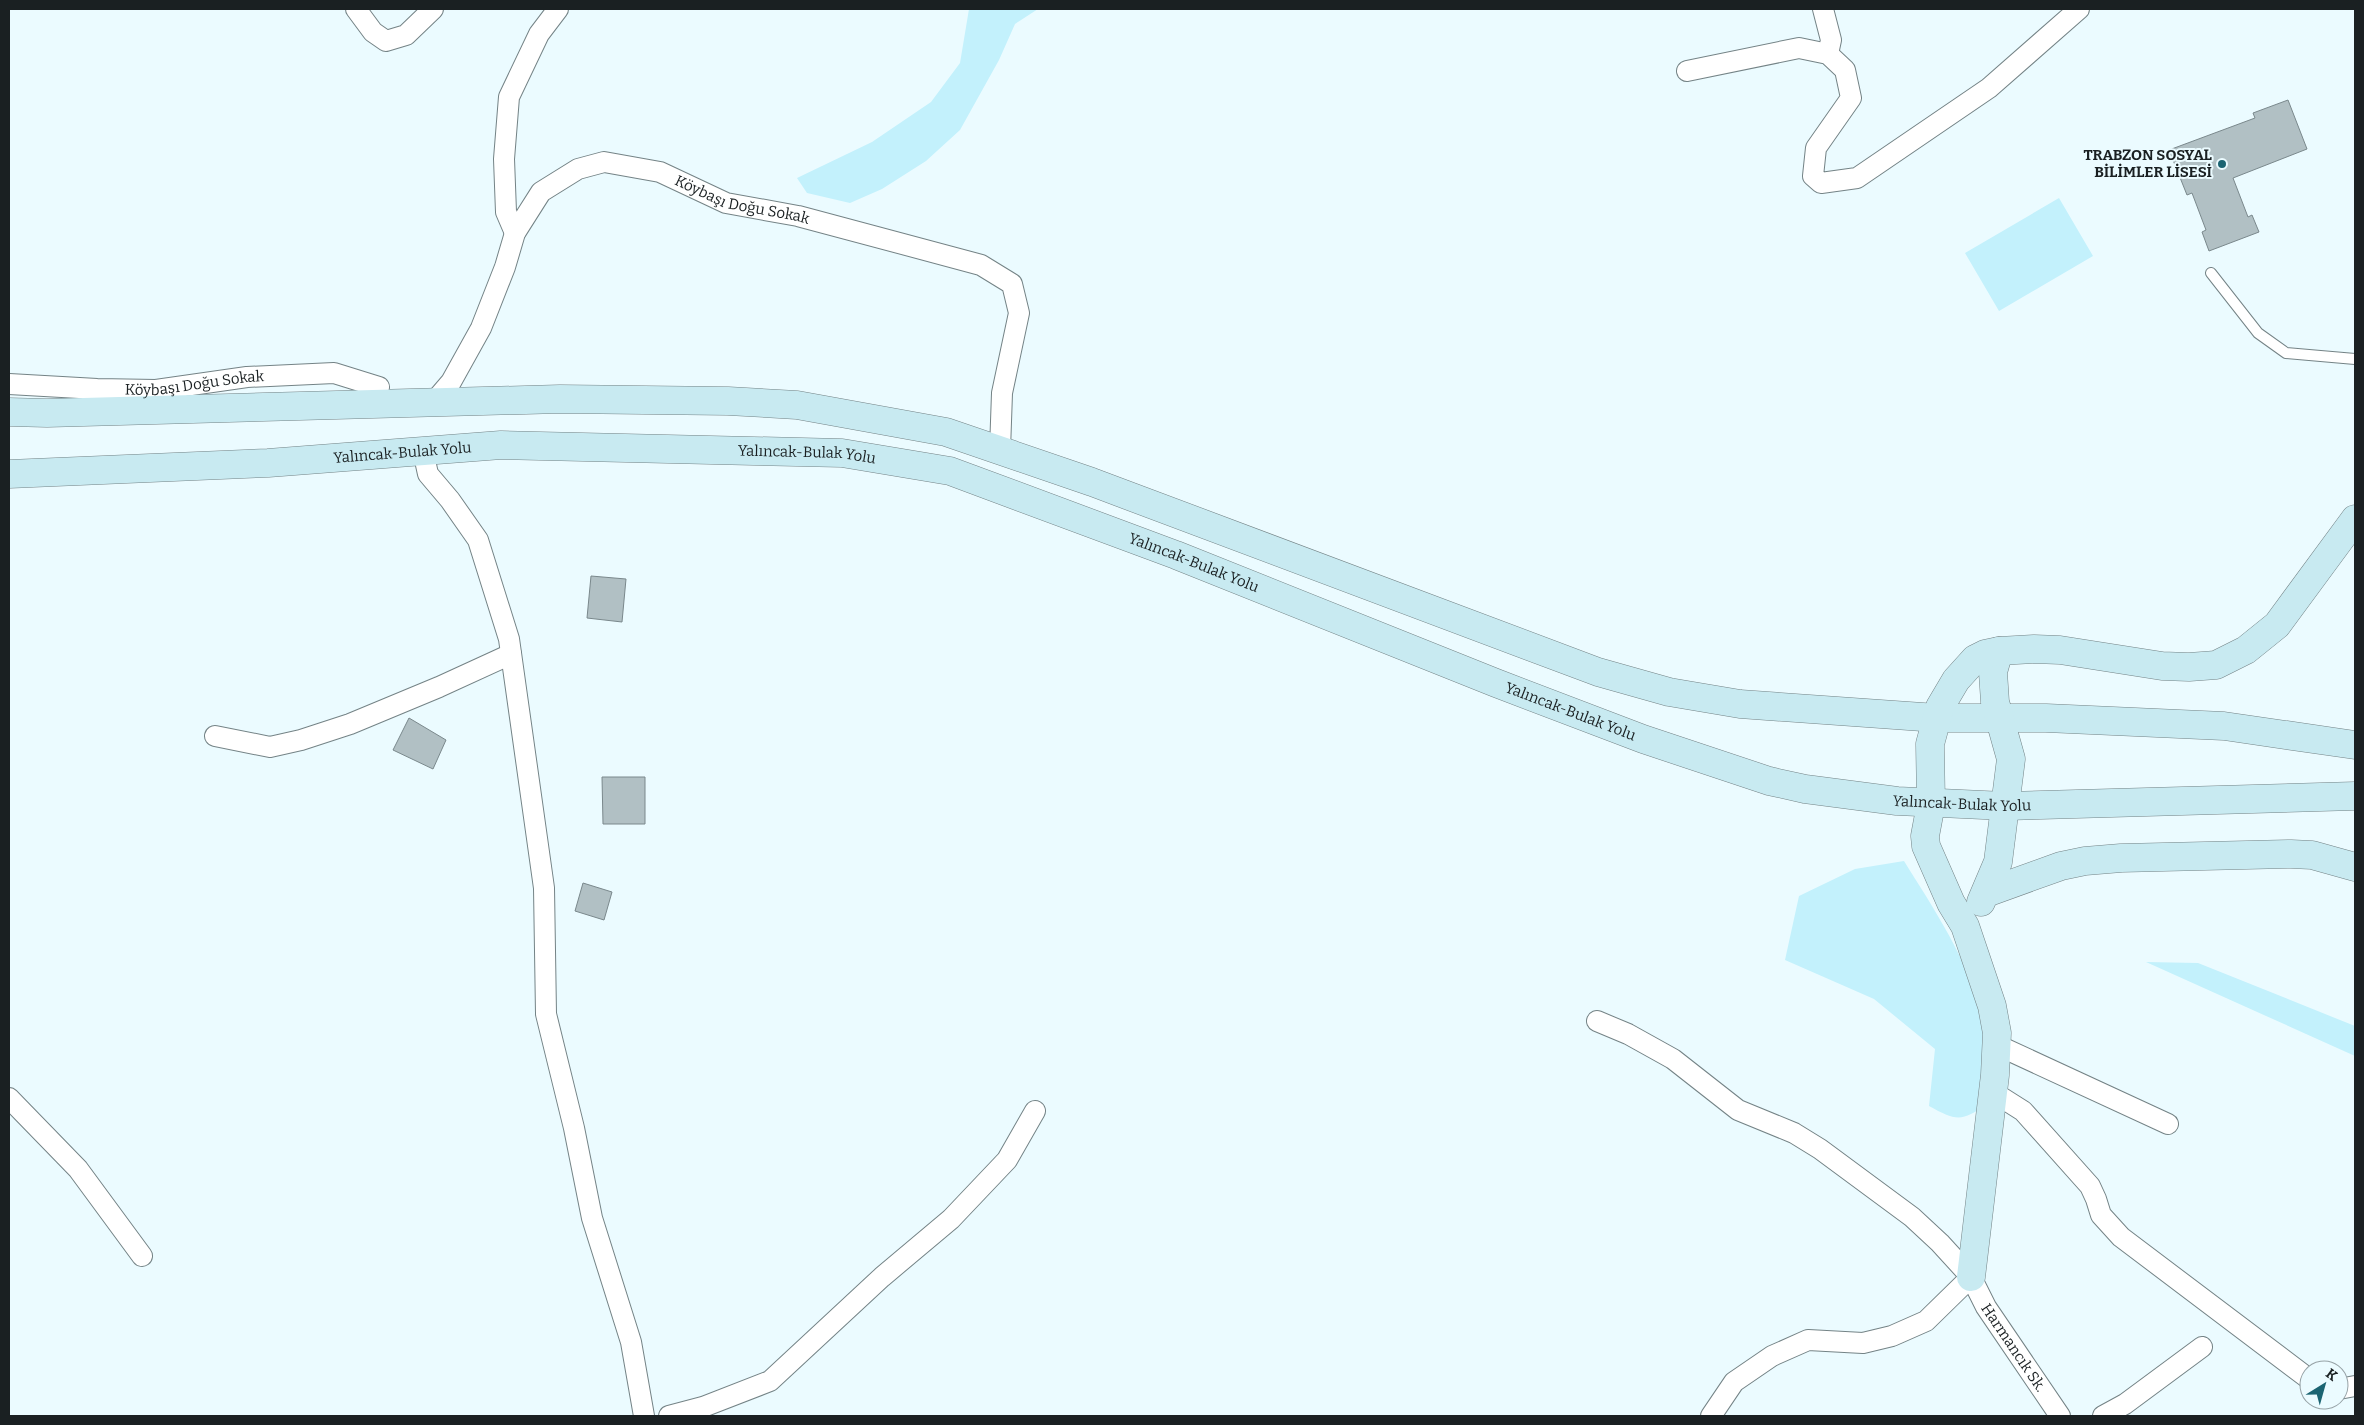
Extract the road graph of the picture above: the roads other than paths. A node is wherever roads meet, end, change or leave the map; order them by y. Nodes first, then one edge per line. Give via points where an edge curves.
1 (356, 9) edge
2 (433, 9) edge
3 (558, 9) edge
4 (1823, 9) edge
5 (2079, 9) edge
6 (1828, 54) junction
7 (1687, 71) dead end
8 (515, 233) junction
9 (2211, 273) dead end
10 (2355, 359) edge
11 (9, 384) edge
12 (379, 387) dead end
13 (433, 403) junction
14 (9, 412) edge
15 (1000, 450) junction
16 (423, 451) junction
17 (9, 474) edge
18 (2355, 519) edge
19 (1999, 651) junction
20 (511, 654) junction
21 (1937, 718) junction
22 (1999, 718) junction
23 (215, 736) dead end
24 (2355, 745) edge
25 (2355, 796) edge
26 (1931, 804) junction
27 (2004, 806) junction
28 (2355, 867) edge
29 (1986, 893) junction
30 (1965, 926) junction
31 (1597, 1021) dead end
32 (1997, 1045) junction
33 (1993, 1092) junction
34 (9, 1098) edge
35 (1035, 1111) dead end
36 (2168, 1124) dead end
37 (142, 1256) dead end
38 (1970, 1277) junction
39 (2202, 1347) dead end
40 (2299, 1371) edge
41 (644, 1416) edge
42 (670, 1416) edge
43 (1711, 1416) edge
44 (2060, 1416) edge
45 (2103, 1416) edge

1 - 2 street via 373,32 386,41 406,35
3 - 8 street via 539,34 509,97 504,159 506,212
4 - 6 street via 1831,40
5 - 6 street via 1989,88 1857,178 1821,183 1813,176 1816,148 1851,98 1845,70
6 - 7 street via 1799,48
8 - 13 street, Köybaşı Doğu Sokak via 481,328 452,382
8 - 15 street, Köybaşı Doğu Sokak via 541,192 578,168 604,162 660,172 726,203 798,216 981,265 1012,284 1019,313 1002,393
9 - 10 lane via 2258,333 2286,353
11 - 12 street, Köybaşı Doğu Sokak via 156,390 247,377 334,373
13 - 14 main road
13 - 15 main road via 560,399 797,405 946,432
15 - 21 main road via 1598,672 1668,692 1740,704
16 - 17 main road, Yalıncak-Bulak Yolu via 268,463
16 - 20 street via 428,474 478,540
16 - 26 main road, Yalıncak-Bulak Yolu via 501,445 842,453 950,472 1176,555 1652,742 1769,781 1805,789
18 - 19 main road via 2277,625 2246,650 2216,665 2162,666 2060,650
19 - 21 main road via 1985,654 1965,668 1948,693
19 - 22 main road via 1993,672
20 - 23 street via 350,724 301,740 270,748
20 - 41 street via 544,888 546,1014 592,1218 631,1342
21 - 22 main road
21 - 26 main road via 1930,744
22 - 24 main road via 2224,726
22 - 27 main road via 2011,759
25 - 27 main road, Yalıncak-Bulak Yolu
26 - 27 main road, Yalıncak-Bulak Yolu
26 - 30 main road via 1926,846 1951,903
27 - 29 main road via 1998,862
28 - 29 main road via 2312,855 2291,854 2121,858 2060,866
29 - 30 main road
30 - 32 main road via 1992,1006
31 - 38 street, Harmancık Sk. via 1673,1059 1738,1110 1794,1133 1820,1148 1912,1217
32 - 33 main road
32 - 36 street
33 - 38 main road
33 - 40 street via 2023,1111 2090,1186 2101,1215 2121,1237
34 - 37 street via 78,1169
35 - 42 street via 1007,1160 951,1219 882,1277 770,1381
38 - 43 street via 1926,1321 1892,1336 1863,1343 1808,1340 1772,1356 1734,1382
38 - 44 street, Harmancık Sk. via 1986,1307
39 - 45 street via 2125,1404

